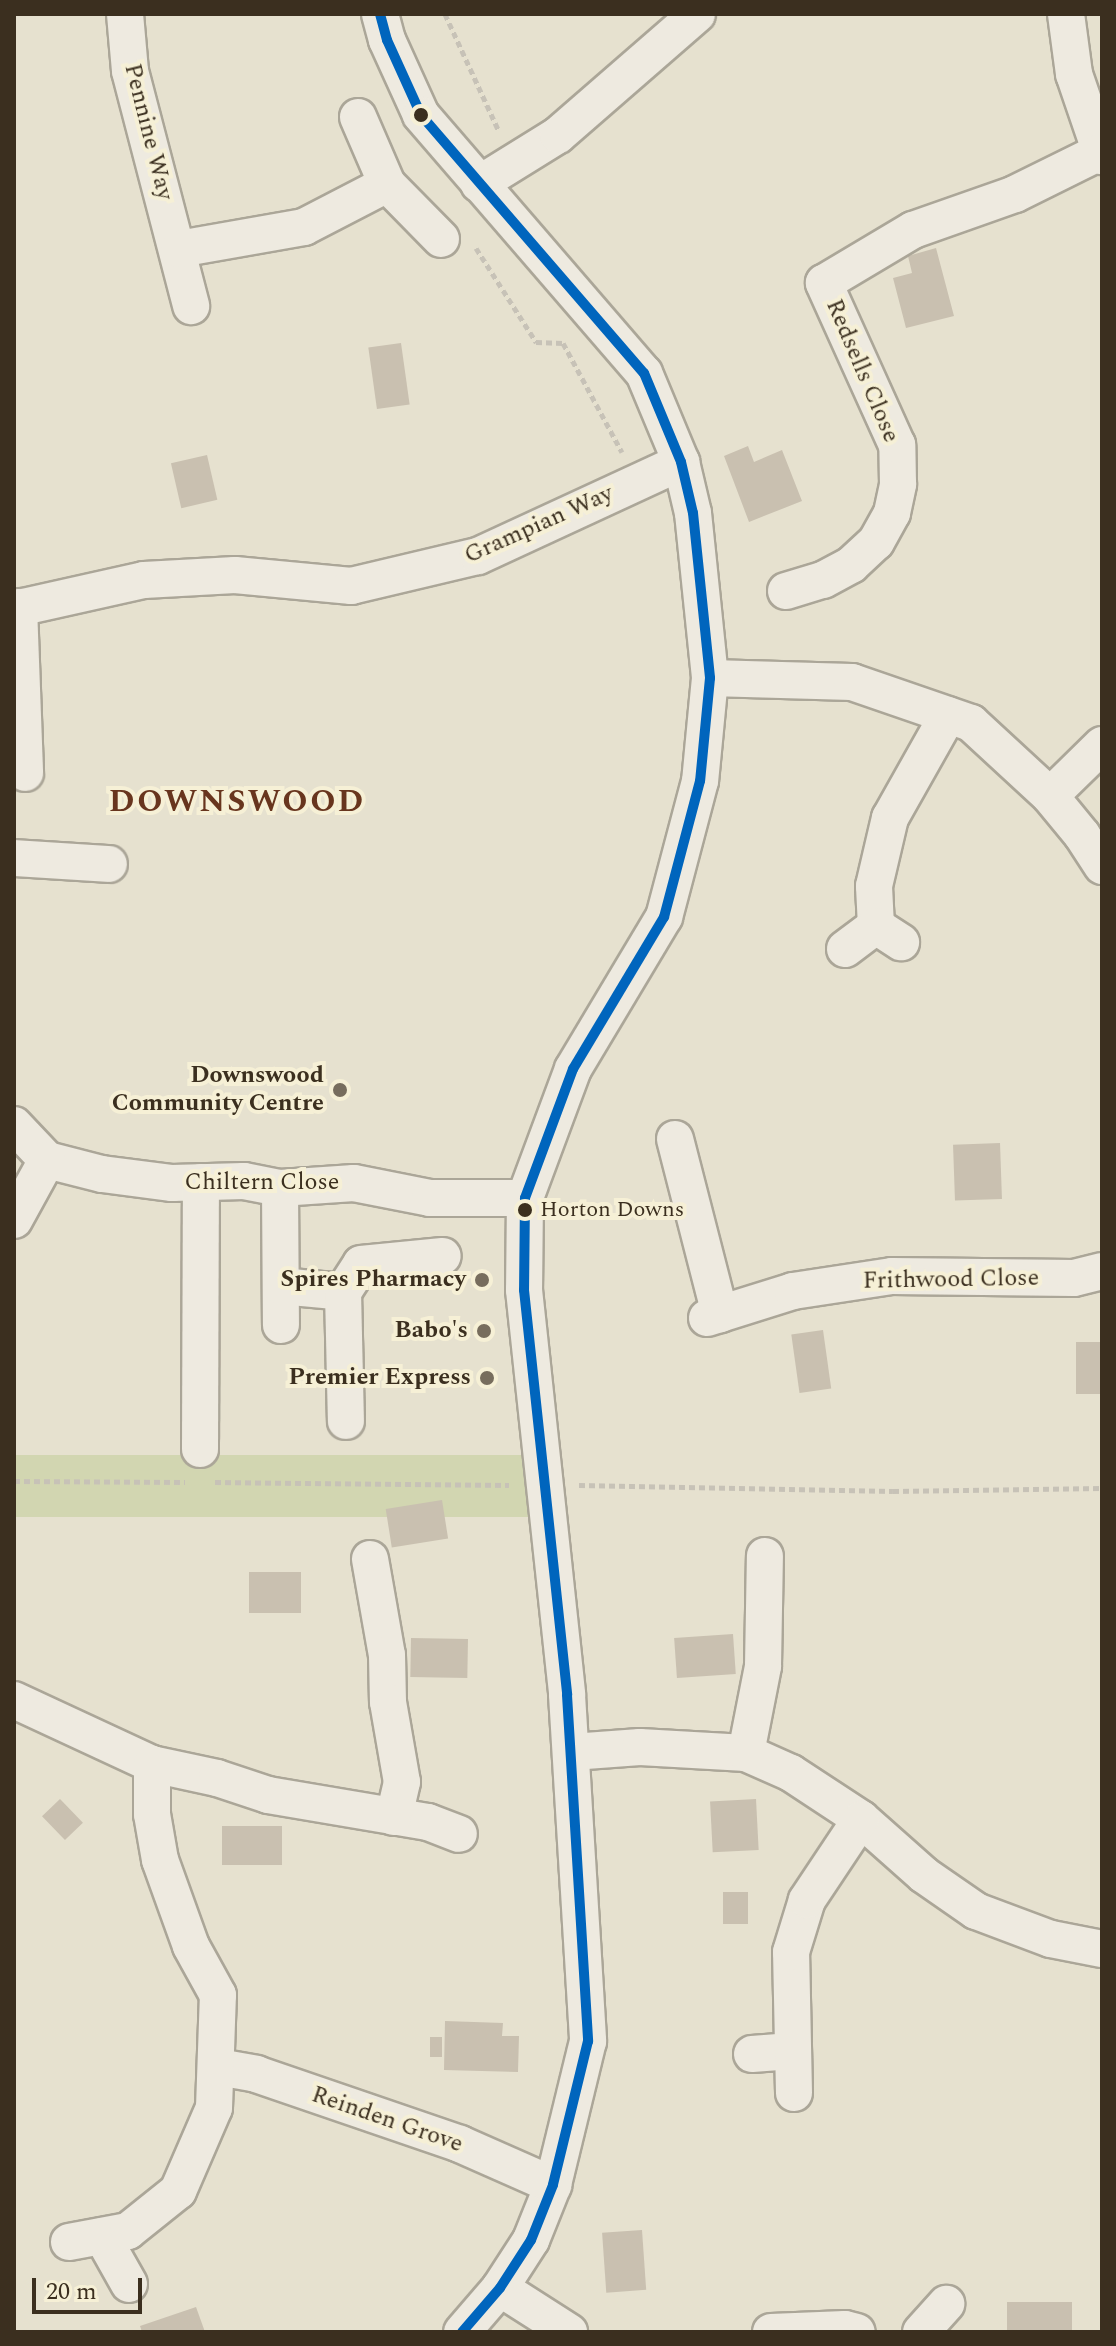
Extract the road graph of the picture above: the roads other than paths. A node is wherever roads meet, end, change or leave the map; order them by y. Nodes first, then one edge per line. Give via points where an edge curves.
1 (125, 14) edge
2 (380, 14) edge
3 (697, 14) edge
4 (1066, 14) edge
5 (358, 117) dead end
6 (1101, 154) edge
7 (387, 184) junction
8 (479, 184) junction
9 (441, 239) road end
10 (179, 249) junction
11 (191, 306) dead end
12 (681, 462) junction
13 (786, 591) dead end
14 (17, 608) edge
15 (710, 678) junction
16 (948, 715) junction
17 (1102, 745) edge
18 (25, 773) dead end
19 (1050, 796) junction
20 (14, 858) edge
21 (109, 864) dead end
22 (1102, 866) edge
23 (845, 949) dead end
24 (14, 1125) edge
25 (675, 1139) dead end
26 (47, 1160) junction
27 (201, 1182) junction
28 (280, 1188) junction
29 (525, 1198) junction
30 (14, 1220) edge
31 (443, 1256) dead end
32 (1102, 1271) edge
33 (281, 1286) junction
34 (343, 1292) junction
35 (281, 1325) dead end
36 (346, 1421) dead end
37 (200, 1449) dead end
38 (765, 1556) dead end
39 (370, 1559) dead end
40 (14, 1700) edge
41 (572, 1752) junction
42 (746, 1753) junction
43 (152, 1764) junction
44 (394, 1817) junction
45 (861, 1819) junction
46 (459, 1834) dead end
47 (1102, 1949) edge
48 (792, 2051) junction
49 (752, 2054) dead end
50 (218, 2067) junction
51 (794, 2093) dead end
52 (553, 2185) junction
53 (129, 2284) dead end
54 (500, 2288) junction
55 (946, 2304) dead end
56 (462, 2332) edge
57 (569, 2332) edge
58 (771, 2332) edge
59 (857, 2332) edge
60 (921, 2332) edge

1 - 10 street, Pennine Way via 130,71
2 - 8 street via 421,115
3 - 8 street via 558,135
4 - 6 street via 1074,74
5 - 7 street
6 - 13 street, Redsells Close via 1015,194 814,270 897,445 898,484 892,513 876,542 851,565
7 - 9 street
7 - 10 street via 304,227
8 - 12 street via 644,373
10 - 11 street, Pennine Way
12 - 14 street, Grampian Way via 478,556 351,586 235,575 160,579
12 - 15 street via 693,513
14 - 18 street
15 - 16 street via 852,682
15 - 29 street via 700,781 664,917 573,1069
16 - 19 street via 971,723
16 - 23 street via 890,818 874,886 888,934
17 - 19 street
19 - 22 street
20 - 21 street
24 - 26 street
25 - 32 street, Frithwood Close via 713,1316 793,1291 892,1276 1074,1278
26 - 27 street, Chiltern Close via 102,1174
26 - 30 street
27 - 28 street, Chiltern Close via 244,1181
27 - 37 street
28 - 29 street, Chiltern Close via 354,1183 430,1198
28 - 33 street
29 - 41 street via 524,1290
31 - 34 street via 361,1264
33 - 34 street
33 - 35 street
34 - 36 street
38 - 42 street via 763,1666
39 - 44 street via 402,1782
40 - 43 street
41 - 42 street via 640,1747
41 - 52 street via 588,2041
42 - 45 street via 791,1773
43 - 44 street via 268,1795
43 - 50 street via 152,1814 160,1860 191,1946 218,1995
44 - 46 street
45 - 47 street via 924,1875 976,1911 1051,1939
45 - 48 street via 807,1900 791,1952
48 - 49 street
48 - 51 street
50 - 52 street, Reinden Grove via 256,2074 460,2144
50 - 53 street via 214,2108 178,2191 128,2231 86,2239
52 - 54 street via 531,2240
54 - 56 street
54 - 57 street
55 - 60 street
58 - 59 street

